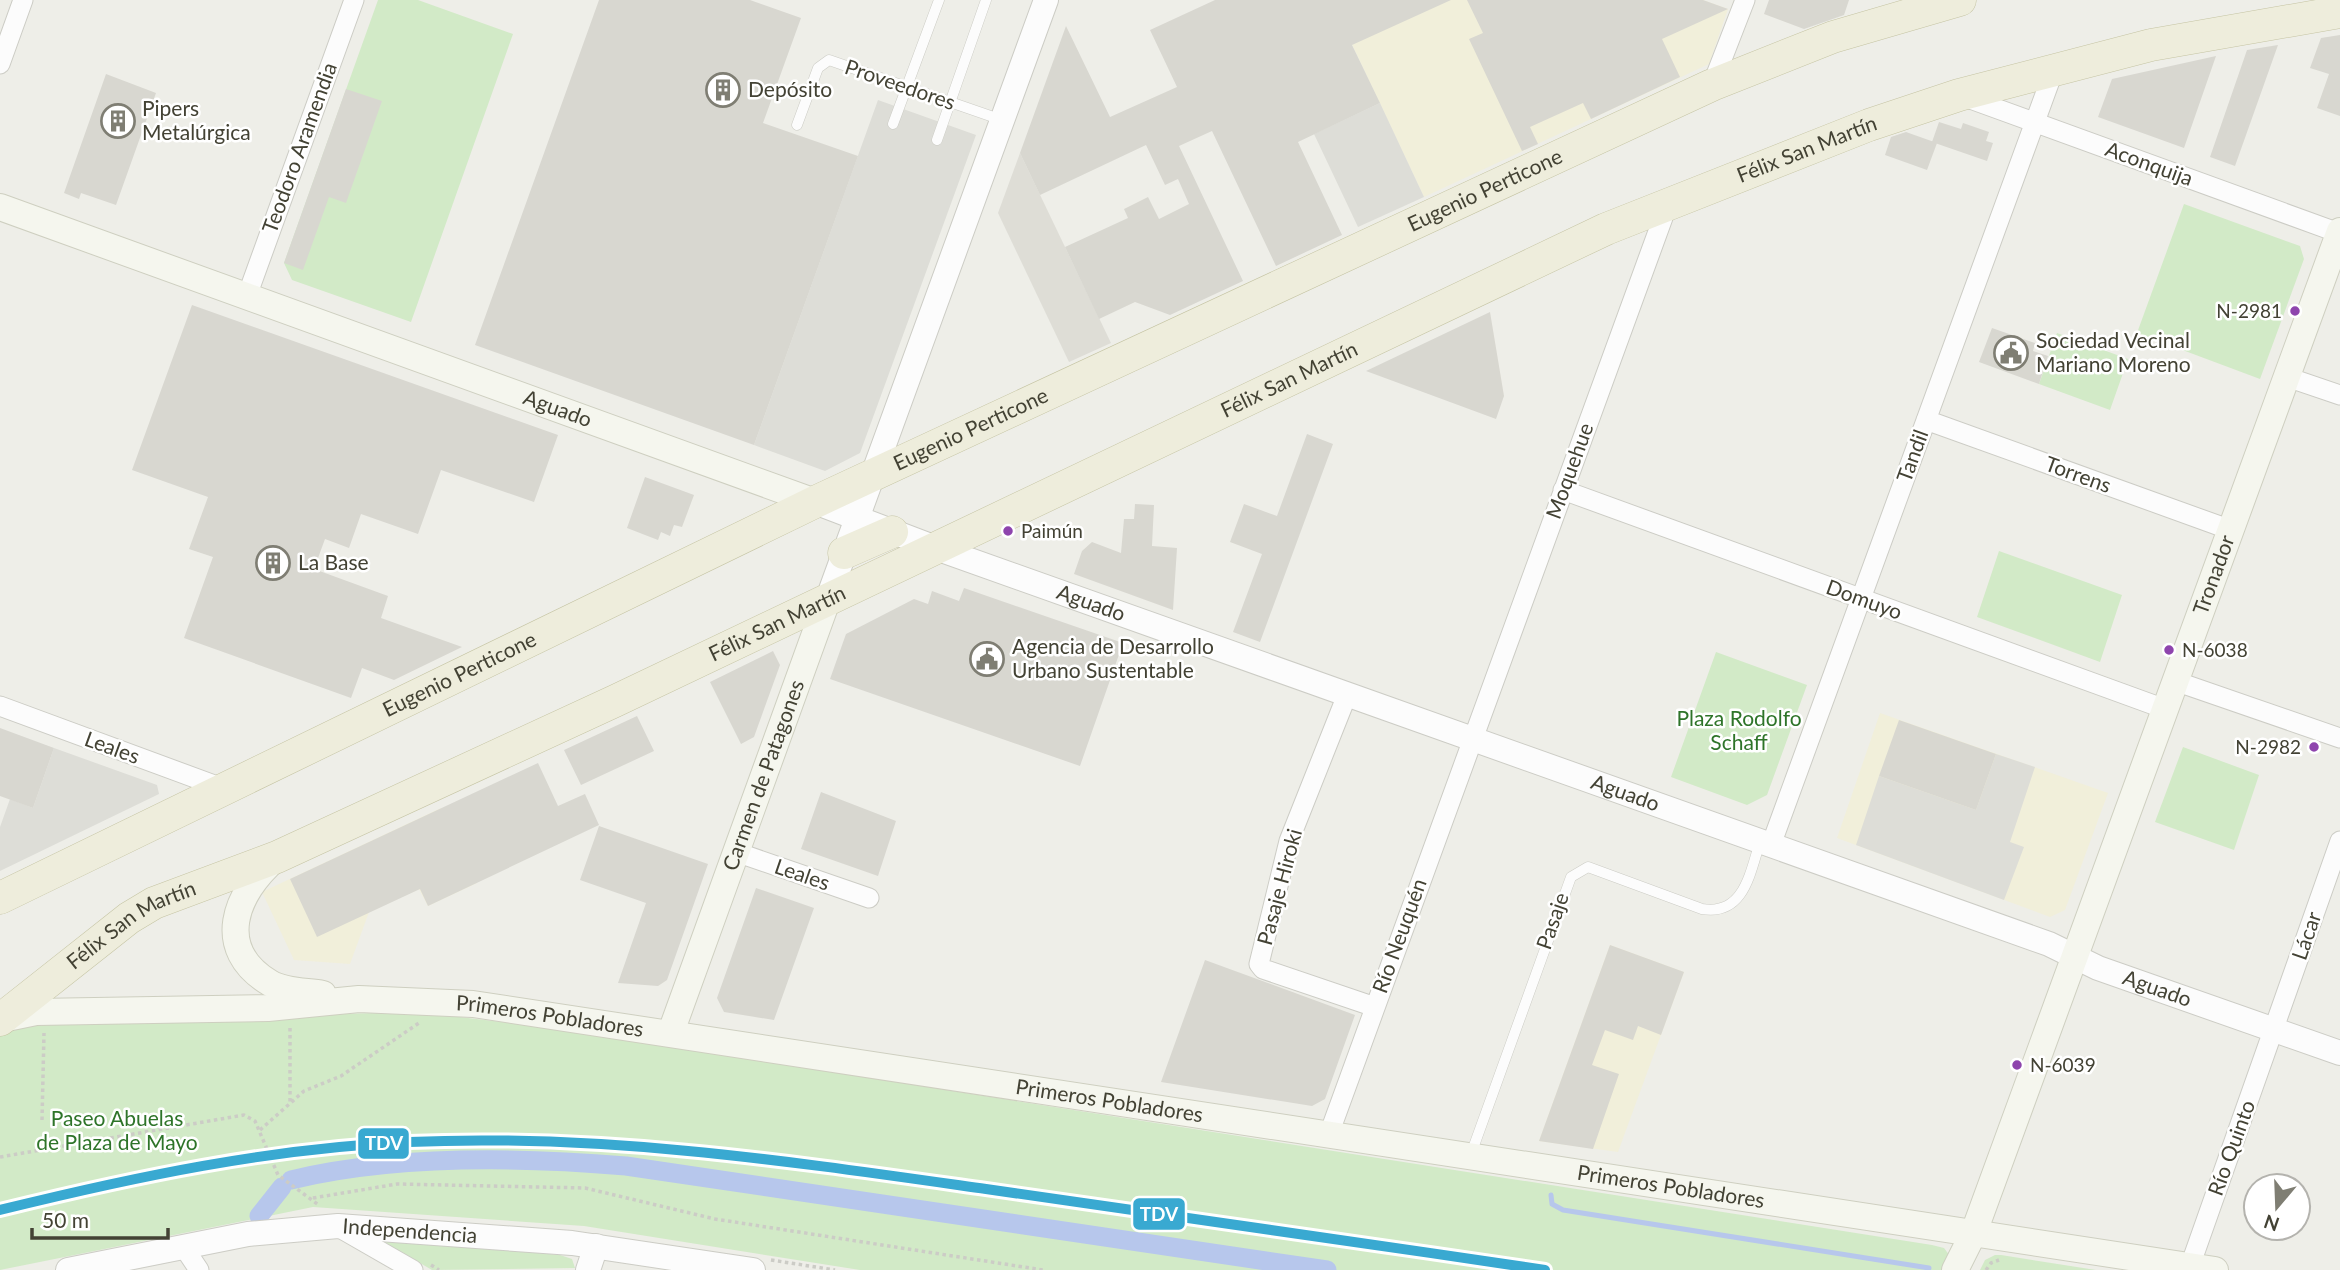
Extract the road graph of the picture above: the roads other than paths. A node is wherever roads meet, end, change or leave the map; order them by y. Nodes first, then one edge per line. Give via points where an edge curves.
1 (23, 0) edge
2 (354, 0) edge
3 (939, 0) edge
4 (986, 0) edge
5 (1046, 0) edge
6 (1743, 1) edge
7 (1951, 1) edge
8 (2340, 12) edge
9 (0, 64) edge
10 (2055, 67) junction
11 (1712, 85) junction
12 (907, 87) junction
13 (1959, 94) junction
14 (950, 102) junction
15 (1002, 120) junction
16 (2035, 122) junction
17 (893, 124) dead end
18 (797, 125) dead end
19 (937, 140) dead end
20 (1668, 204) junction
21 (0, 207) edge
22 (2340, 232) edge
23 (247, 296) junction
24 (2287, 377) junction
25 (2340, 395) edge
26 (1926, 420) junction
27 (872, 476) junction
28 (1563, 491) junction
29 (815, 502) junction
30 (857, 519) junction
31 (2231, 530) junction
32 (892, 532) junction
33 (933, 547) junction
34 (844, 553) junction
35 (828, 598) junction
36 (1861, 599) junction
37 (2175, 681) junction
38 (1347, 695) junction
39 (0, 706) edge
40 (2165, 709) junction
41 (2340, 738) edge
42 (1472, 739) junction
43 (225, 789) junction
44 (2340, 841) edge
45 (1766, 844) junction
46 (736, 852) junction
47 (277, 857) junction
48 (0, 898) edge
49 (869, 898) dead end
50 (2074, 957) junction
51 (359, 999) junction
52 (1375, 1007) junction
53 (0, 1020) edge
54 (2274, 1031) junction
55 (671, 1032) junction
56 (2340, 1053) edge
57 (1329, 1134) junction
58 (1470, 1156) junction
59 (338, 1226) junction
60 (1974, 1232) junction
61 (183, 1246) junction
62 (596, 1246) junction
63 (2203, 1268) edge
64 (68, 1270) edge
65 (199, 1270) edge
66 (413, 1270) edge
67 (588, 1270) edge
68 (753, 1270) edge
69 (1955, 1270) edge
70 (1972, 1270) edge

1 - 9 street
2 - 23 street, Teodoro Aramendia
3 - 12 lane
4 - 14 lane
5 - 15 street
6 - 11 street
7 - 11 highway, Eugenio Perticone via 1833,37
8 - 10 highway, Félix San Martín via 2210,33
10 - 13 highway, Félix San Martín
10 - 16 street, Tandil
11 - 27 highway, Eugenio Perticone
12 - 14 lane, Proveedores
12 - 17 lane
12 - 18 lane, Proveedores via 824,61
13 - 16 street, Aconquija
13 - 20 highway, Félix San Martín
14 - 15 lane, Proveedores
14 - 19 lane
15 - 27 street
16 - 22 street, Aconquija
16 - 26 street, Tandil
20 - 28 street, Moquehue
20 - 33 highway, Félix San Martín via 1606,229
21 - 23 main road, Aguado
22 - 24 main road, Tronador
23 - 29 main road, Aguado
24 - 25 street
24 - 31 main road, Tronador
26 - 31 street, Torrens
26 - 36 street, Tandil
27 - 29 highway, Eugenio Perticone
27 - 30 street
28 - 36 street, Domuyo
28 - 42 street, Moquehue
29 - 30 street, Aguado
29 - 43 highway, Eugenio Perticone
30 - 32 street, Aguado
30 - 34 street, Carmen de Patagones
31 - 37 main road, Tronador
32 - 33 street, Aguado
32 - 34 highway
33 - 35 highway, Félix San Martín
33 - 38 street, Aguado
34 - 35 street, Carmen de Patagones
35 - 46 main road, Carmen de Patagones
35 - 47 highway, Félix San Martín
36 - 40 street, Domuyo
36 - 45 street, Tandil
37 - 40 main road, Tronador
37 - 41 street
38 - 42 street, Aguado
38 - 52 street, Pasaje Hiroki via 1289,841 1259,964
39 - 43 street, Leales
40 - 50 main road, Tronador
42 - 45 street, Aguado
42 - 52 street, Río Neuquén
43 - 48 highway, Eugenio Perticone
44 - 54 street, Lácar
45 - 50 street, Aguado via 2049,944
45 - 58 lane, Pasaje via 1741,894 1723,909 1702,909 1588,867 1571,877
46 - 49 street, Leales
46 - 55 main road, Carmen de Patagones
47 - 51 main road, Félix San Martín via 252,881 239,905 235,927 241,953 259,975 282,988
47 - 53 highway, Félix San Martín via 142,910
50 - 54 street, Aguado
50 - 60 main road, Tronador
51 - 53 main road, Primeros Pobladores via 276,1008 36,1012
51 - 55 main road, Primeros Pobladores via 473,1004
52 - 57 street, Río Neuquén
54 - 56 street, Aguado
54 - 63 street, Río Quinto
55 - 57 main road, Primeros Pobladores
57 - 58 main road, Primeros Pobladores
58 - 60 main road, Primeros Pobladores
59 - 61 street, Independencia via 248,1234
59 - 62 street, Independencia
59 - 66 street
60 - 63 main road, Primeros Pobladores
60 - 69 main road
60 - 70 main road
61 - 64 street, Independencia
61 - 65 street
62 - 67 street
62 - 68 street, Independencia

